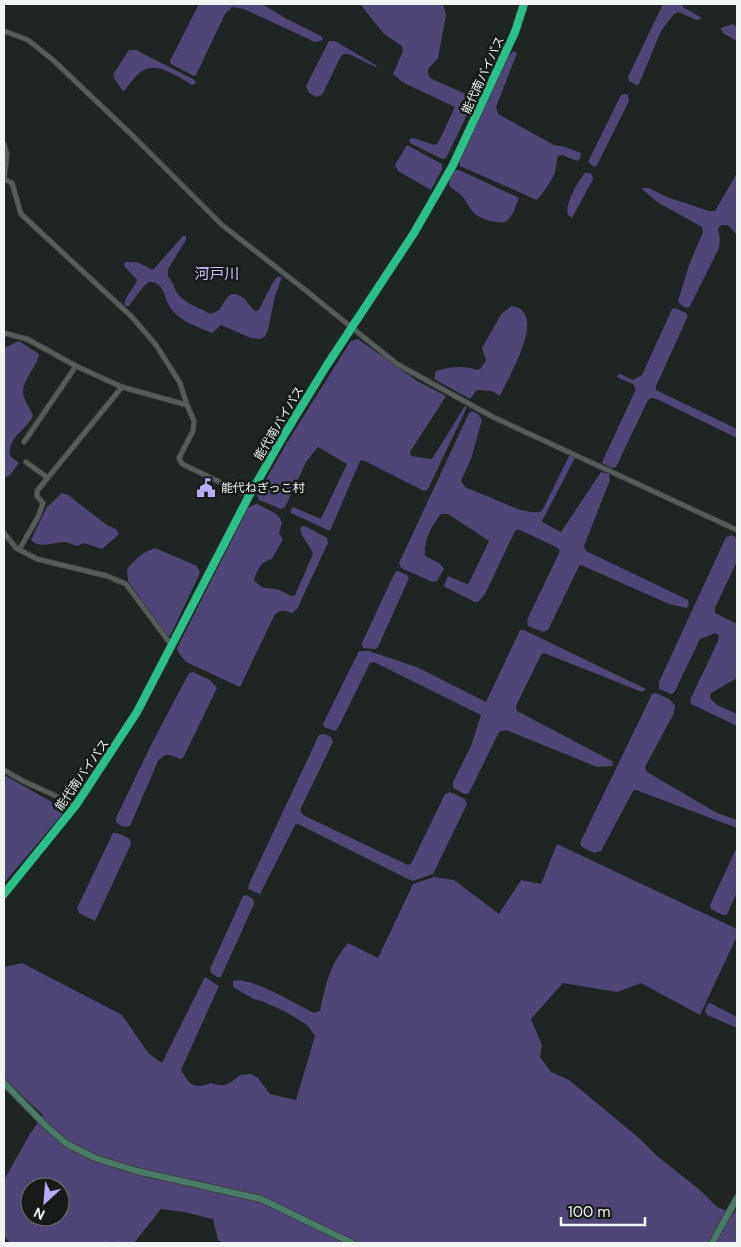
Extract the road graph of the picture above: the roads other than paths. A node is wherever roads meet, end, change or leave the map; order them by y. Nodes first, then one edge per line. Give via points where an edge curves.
1 (524, 4) edge
2 (4, 30) edge
3 (4, 144) edge
4 (4, 179) edge
5 (352, 329) junction
6 (4, 333) edge
7 (76, 366) junction
8 (122, 386) junction
9 (187, 405) junction
10 (24, 442) dead end
11 (26, 462) dead end
12 (48, 478) junction
13 (249, 496) junction
14 (737, 530) edge
15 (4, 534) edge
16 (19, 550) junction
17 (172, 647) junction
18 (4, 770) edge
19 (76, 805) junction
20 (4, 894) edge
21 (4, 1083) edge
22 (737, 1198) edge
23 (352, 1243) edge
24 (712, 1243) edge

1 - 5 highway, 能代南バイパス via 515,32 453,165
2 - 5 street via 28,40 53,60 222,225
3 - 4 street via 7,154
4 - 9 street via 12,183 21,214 132,317 156,345 180,383
5 - 13 highway, 能代南バイパス via 306,398
5 - 14 street via 397,364 493,417
6 - 7 street via 27,339
7 - 8 street
7 - 10 street
8 - 9 street
8 - 12 street
9 - 13 street via 194,421 193,431 179,458 182,464
11 - 12 street
12 - 16 street via 37,492 43,503 41,510
13 - 17 highway, 能代南バイパス
15 - 16 street
16 - 17 street via 37,559 107,576 126,584
17 - 19 highway, 能代南バイパス via 138,712
18 - 19 street
19 - 20 highway, 能代南バイパス
21 - 23 street via 67,1144 95,1158 137,1171 261,1199
22 - 24 street

